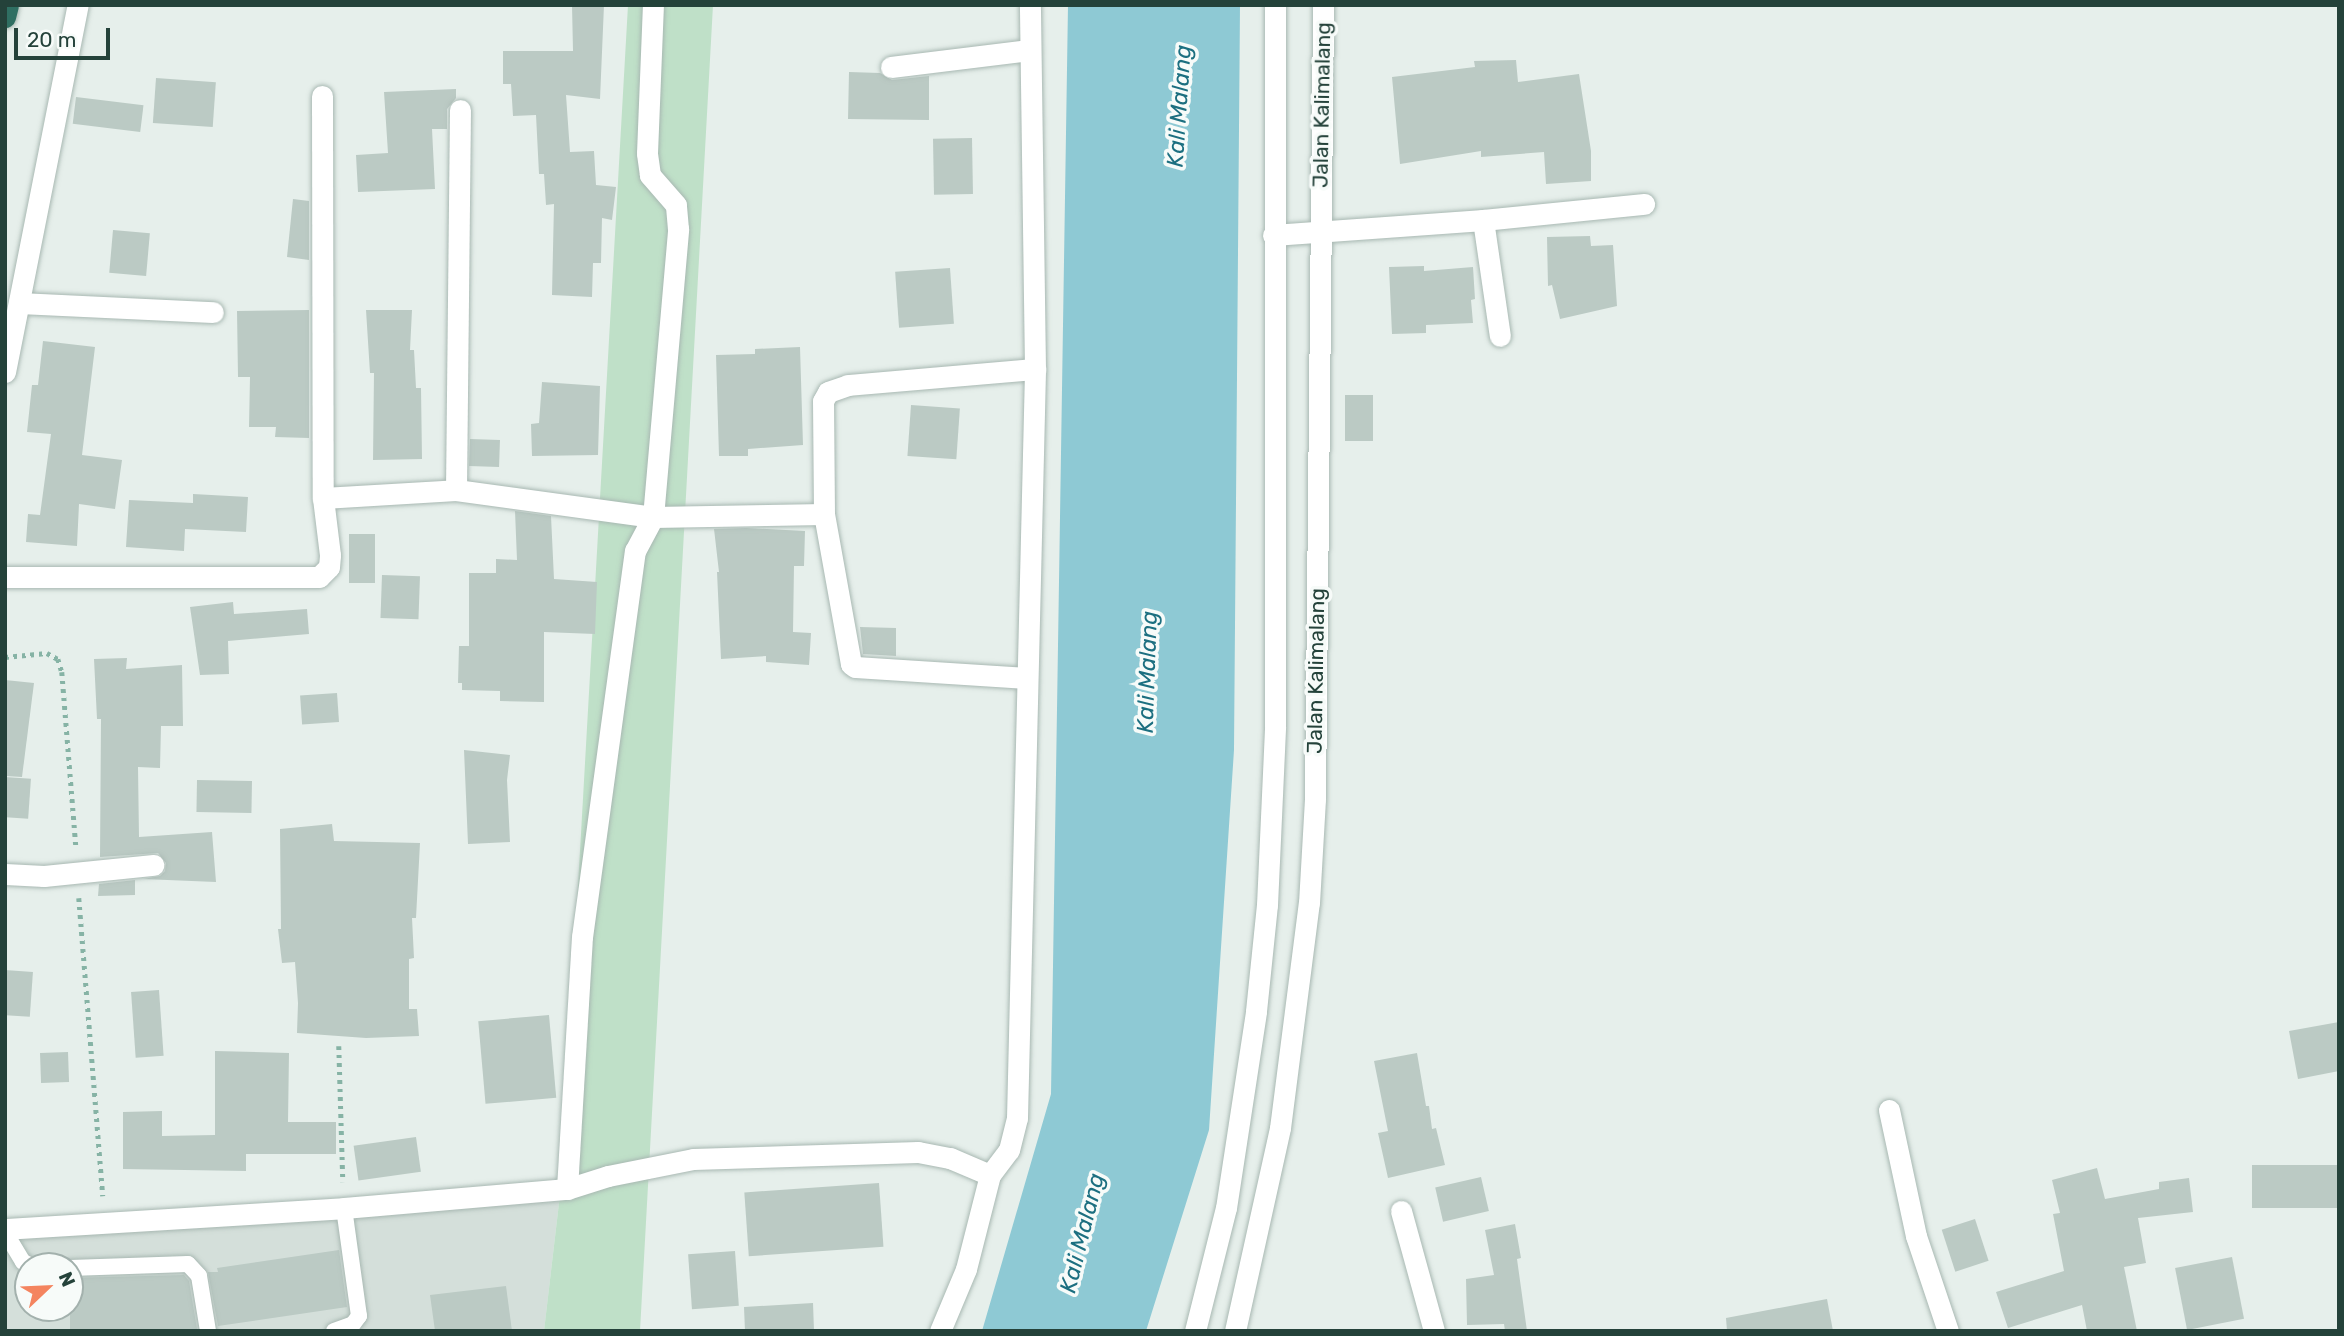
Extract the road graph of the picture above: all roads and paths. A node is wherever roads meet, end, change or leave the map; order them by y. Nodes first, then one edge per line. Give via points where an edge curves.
1 (8, 5) edge
2 (78, 5) edge
3 (653, 5) edge
4 (1030, 5) edge
5 (1275, 5) edge
6 (1323, 5) edge
7 (5, 17) edge
8 (1029, 50) junction
9 (891, 67) dead end
10 (322, 96) dead end
11 (460, 110) dead end
12 (1644, 204) dead end
13 (1483, 220) junction
14 (1321, 231) junction
15 (1273, 235) junction
16 (19, 303) junction
17 (213, 312) dead end
18 (1500, 336) dead end
19 (1035, 369) junction
20 (5, 372) edge
21 (456, 491) junction
22 (323, 498) junction
23 (824, 514) junction
24 (653, 517) junction
25 (5, 578) edge
26 (5, 657) edge
27 (1027, 678) junction
28 (153, 865) dead end
29 (78, 872) junction
30 (5, 874) edge
31 (339, 1046) dead end
32 (1889, 1110) dead end
33 (990, 1175) junction
34 (567, 1189) junction
35 (344, 1208) junction
36 (1401, 1211) dead end
37 (108, 1221) junction
38 (5, 1230) edge
39 (17, 1252) edge
40 (84, 1268) edge
41 (208, 1331) edge
42 (334, 1331) edge
43 (940, 1331) edge
44 (1195, 1331) edge
45 (1235, 1331) edge
46 (1434, 1331) edge
47 (1948, 1331) edge

1 - 7 highway
2 - 16 street
3 - 24 street via 647,153 650,175 669,194 678,216
4 - 8 street
5 - 15 street, Jalan Kalimalang
6 - 14 street, Jalan Kalimalang
8 - 9 street
8 - 19 street
10 - 22 street
11 - 21 street
12 - 13 street
13 - 14 street
13 - 18 street
14 - 15 street
14 - 45 street, Jalan Kalimalang via 1315,799 1309,903 1280,1128
15 - 44 street, Jalan Kalimalang via 1275,726 1267,905 1226,1208
16 - 17 street
16 - 20 street
19 - 23 street via 848,385 828,392 823,401
19 - 27 street
21 - 22 street
21 - 24 street
22 - 25 street via 330,555 329,567 319,577
23 - 24 street
23 - 27 street via 849,659 855,667
24 - 34 street via 635,551 582,937
26 - 29 path via 47,653 58,659
27 - 33 street via 1017,1118 1009,1150
28 - 29 street
29 - 30 street
29 - 37 path via 100,1182
31 - 35 path
32 - 47 street via 1916,1237
33 - 34 street via 950,1158 918,1152 693,1159
33 - 43 street via 966,1269
34 - 35 street
35 - 37 street
35 - 42 lane via 359,1316 353,1324
36 - 46 street
37 - 38 street
38 - 39 lane
40 - 41 lane via 188,1264 199,1276

